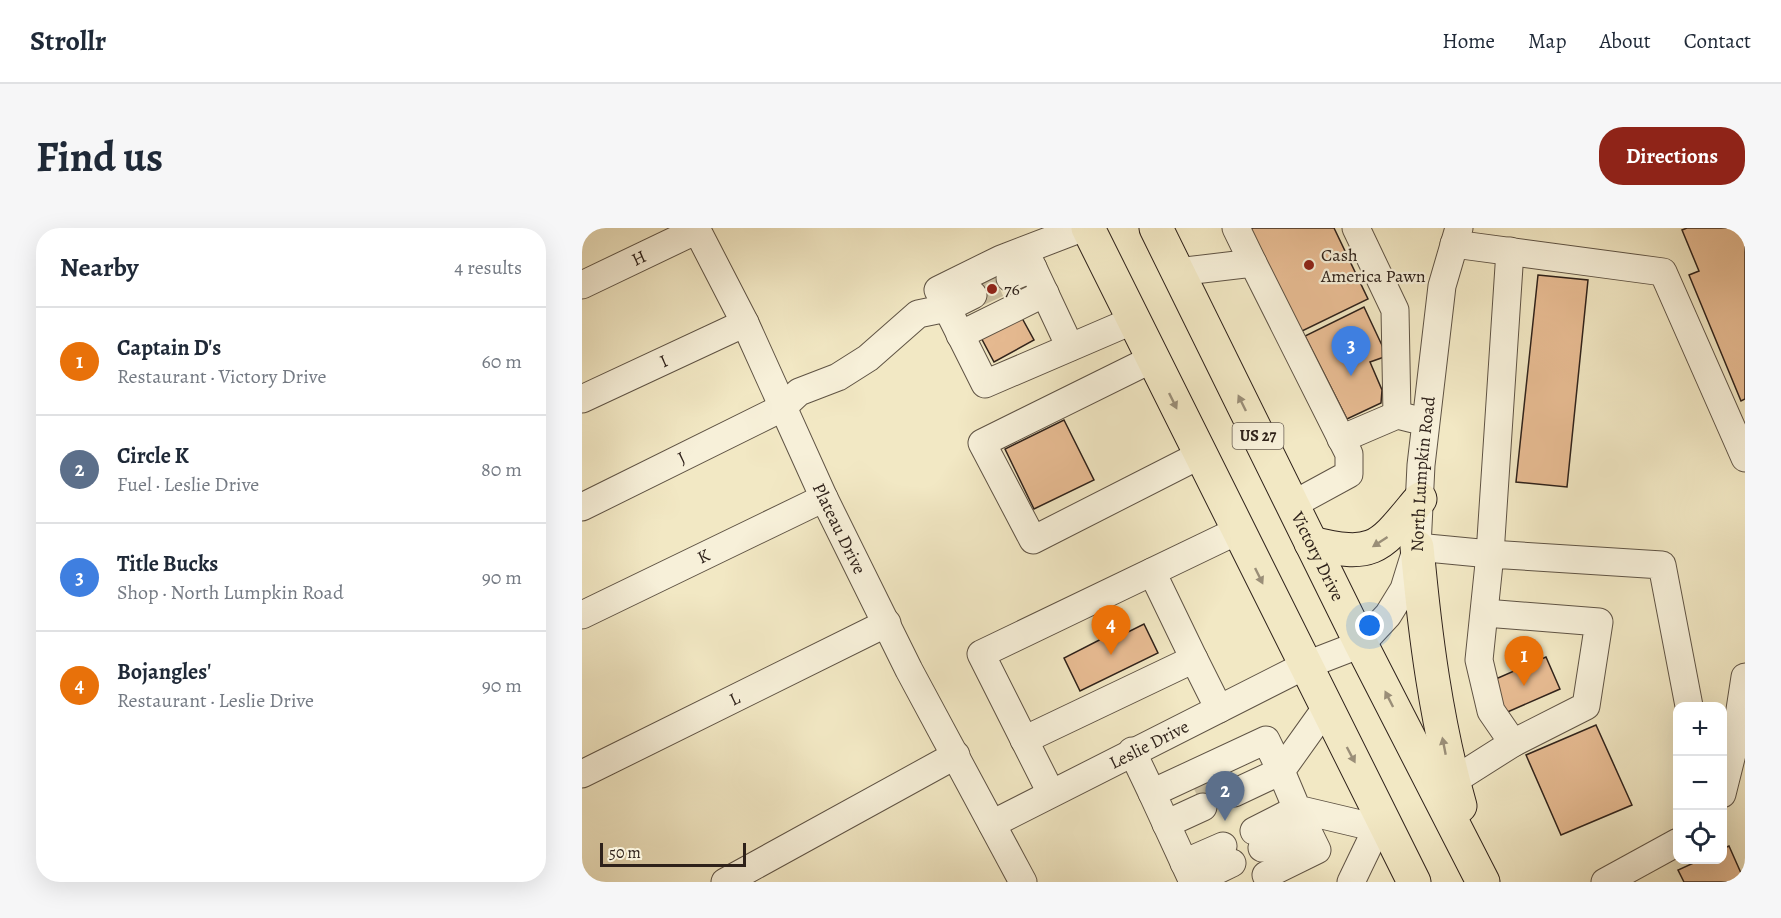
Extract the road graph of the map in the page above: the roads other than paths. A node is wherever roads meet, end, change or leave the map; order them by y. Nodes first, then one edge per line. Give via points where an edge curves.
1 (1082, 228) edge
2 (1088, 228) edge
3 (1236, 228) edge
4 (1356, 228) edge
5 (696, 229) edge
6 (1163, 230) edge
7 (1456, 236) edge
8 (1510, 251) junction
9 (1253, 263) junction
10 (1023, 266) junction
11 (1178, 272) junction
12 (582, 285) edge
13 (1045, 293) junction
14 (973, 295) tunnel mouth
15 (946, 308) junction
16 (1134, 320) junction
17 (745, 322) junction
18 (960, 335) junction
19 (1070, 347) junction
20 (1152, 359) junction
21 (582, 399) edge
22 (782, 408) junction
23 (1397, 415) junction
24 (1427, 422) junction
25 (1341, 439) junction
26 (1200, 455) junction
27 (1745, 458) edge
28 (824, 498) junction
29 (1420, 499) junction
30 (1292, 505) junction
31 (582, 507) edge
32 (1237, 531) junction
33 (1311, 543) junction
34 (1417, 547) junction
35 (1490, 554) junction
36 (1152, 572) junction
37 (1485, 613) junction
38 (582, 615) edge
39 (887, 623) junction
40 (1361, 644) junction
41 (1194, 659) junction
42 (1304, 666) junction
43 (1745, 677) edge
44 (1688, 702) edge
45 (1326, 708) junction
46 (1219, 709) junction
47 (1024, 740) junction
48 (1513, 743) junction
49 (1132, 751) junction
50 (956, 755) junction
51 (1276, 762) junction
52 (582, 774) edge
53 (1727, 775) edge
54 (1453, 781) junction
55 (1231, 784) tunnel mouth
56 (1051, 794) junction
57 (1199, 799) tunnel mouth
58 (1158, 808) junction
59 (1302, 819) junction
60 (993, 824) junction
61 (1382, 826) junction
62 (1258, 840) dead end
63 (1673, 844) edge
64 (1227, 854) dead end
65 (1266, 875) dead end
66 (1190, 876) edge
67 (725, 882) edge
68 (1023, 882) edge
69 (1351, 882) edge
70 (1414, 882) edge
71 (1484, 882) edge
72 (1605, 882) edge

1 - 10 street
2 - 16 highway
3 - 9 street
4 - 23 street via 1395,310
5 - 12 street, H
5 - 17 street, Plateau Drive
6 - 11 highway, Victory Drive / US 27
7 - 8 street
7 - 24 street, North Lumpkin Road via 1442,286
8 - 27 street via 1663,272
8 - 35 street
9 - 11 street
9 - 25 street
10 - 13 street
10 - 15 street via 1001,259 938,290
30 -> 11 highway, Victory Drive / US 27
13 - 18 street
13 - 19 street
14 - 15 street, J
15 - 18 street
15 - 22 street, J via 918,314 868,358 838,377 799,392
16 - 19 street
16 - 20 highway
17 - 21 street, I
17 - 22 street, Plateau Drive
18 - 19 street via 985,384
20 -> 26 highway
20 - 26 street via 982,443 1033,540
22 - 28 street, Plateau Drive
22 - 31 street, J
23 - 24 street
23 - 25 street
24 - 29 street, North Lumpkin Road
25 - 30 street via 1349,454 1348,474
26 - 32 highway
28 - 38 street, K
28 - 39 street, Plateau Drive
29 -> 33 highway via 1385,540 1372,547 1338,550
29 - 34 street, North Lumpkin Road
30 - 33 highway, Victory Drive / US 27
32 - 36 street
32 -> 42 highway
33 - 40 highway, Victory Drive / US 27
34 - 35 street
34 - 40 street, North Lumpkin Road via 1404,590 1388,615
54 -> 34 highway via 1426,648
35 - 37 street
35 - 44 street via 1662,565
36 - 41 street
36 - 47 street via 981,654
37 - 48 street via 1481,670 1491,711
37 - 48 street via 1599,622 1586,706
39 - 50 street, Plateau Drive
39 - 52 street, L
40 - 42 street, North Lumpkin Road
71 -> 40 highway, Victory Drive / US 27
41 - 46 street
41 - 47 street
42 - 45 highway
42 - 46 street, Leslie Drive
43 - 53 street
45 - 51 street
45 -> 61 highway
46 - 49 street, Leslie Drive
47 - 56 street
48 - 54 street
49 - 56 street, Leslie Drive
49 - 58 street
50 - 60 street, Plateau Drive
50 - 67 street
51 - 55 street
51 - 58 street via 1266,740
51 - 59 street
54 - 71 highway
56 - 60 street, Leslie Drive
57 - 58 street
58 - 66 street
59 - 61 street
59 - 62 street
59 - 65 street via 1317,850
60 - 68 street, Plateau Drive
61 - 69 street
61 - 70 highway
63 - 72 street
64 - 66 street

